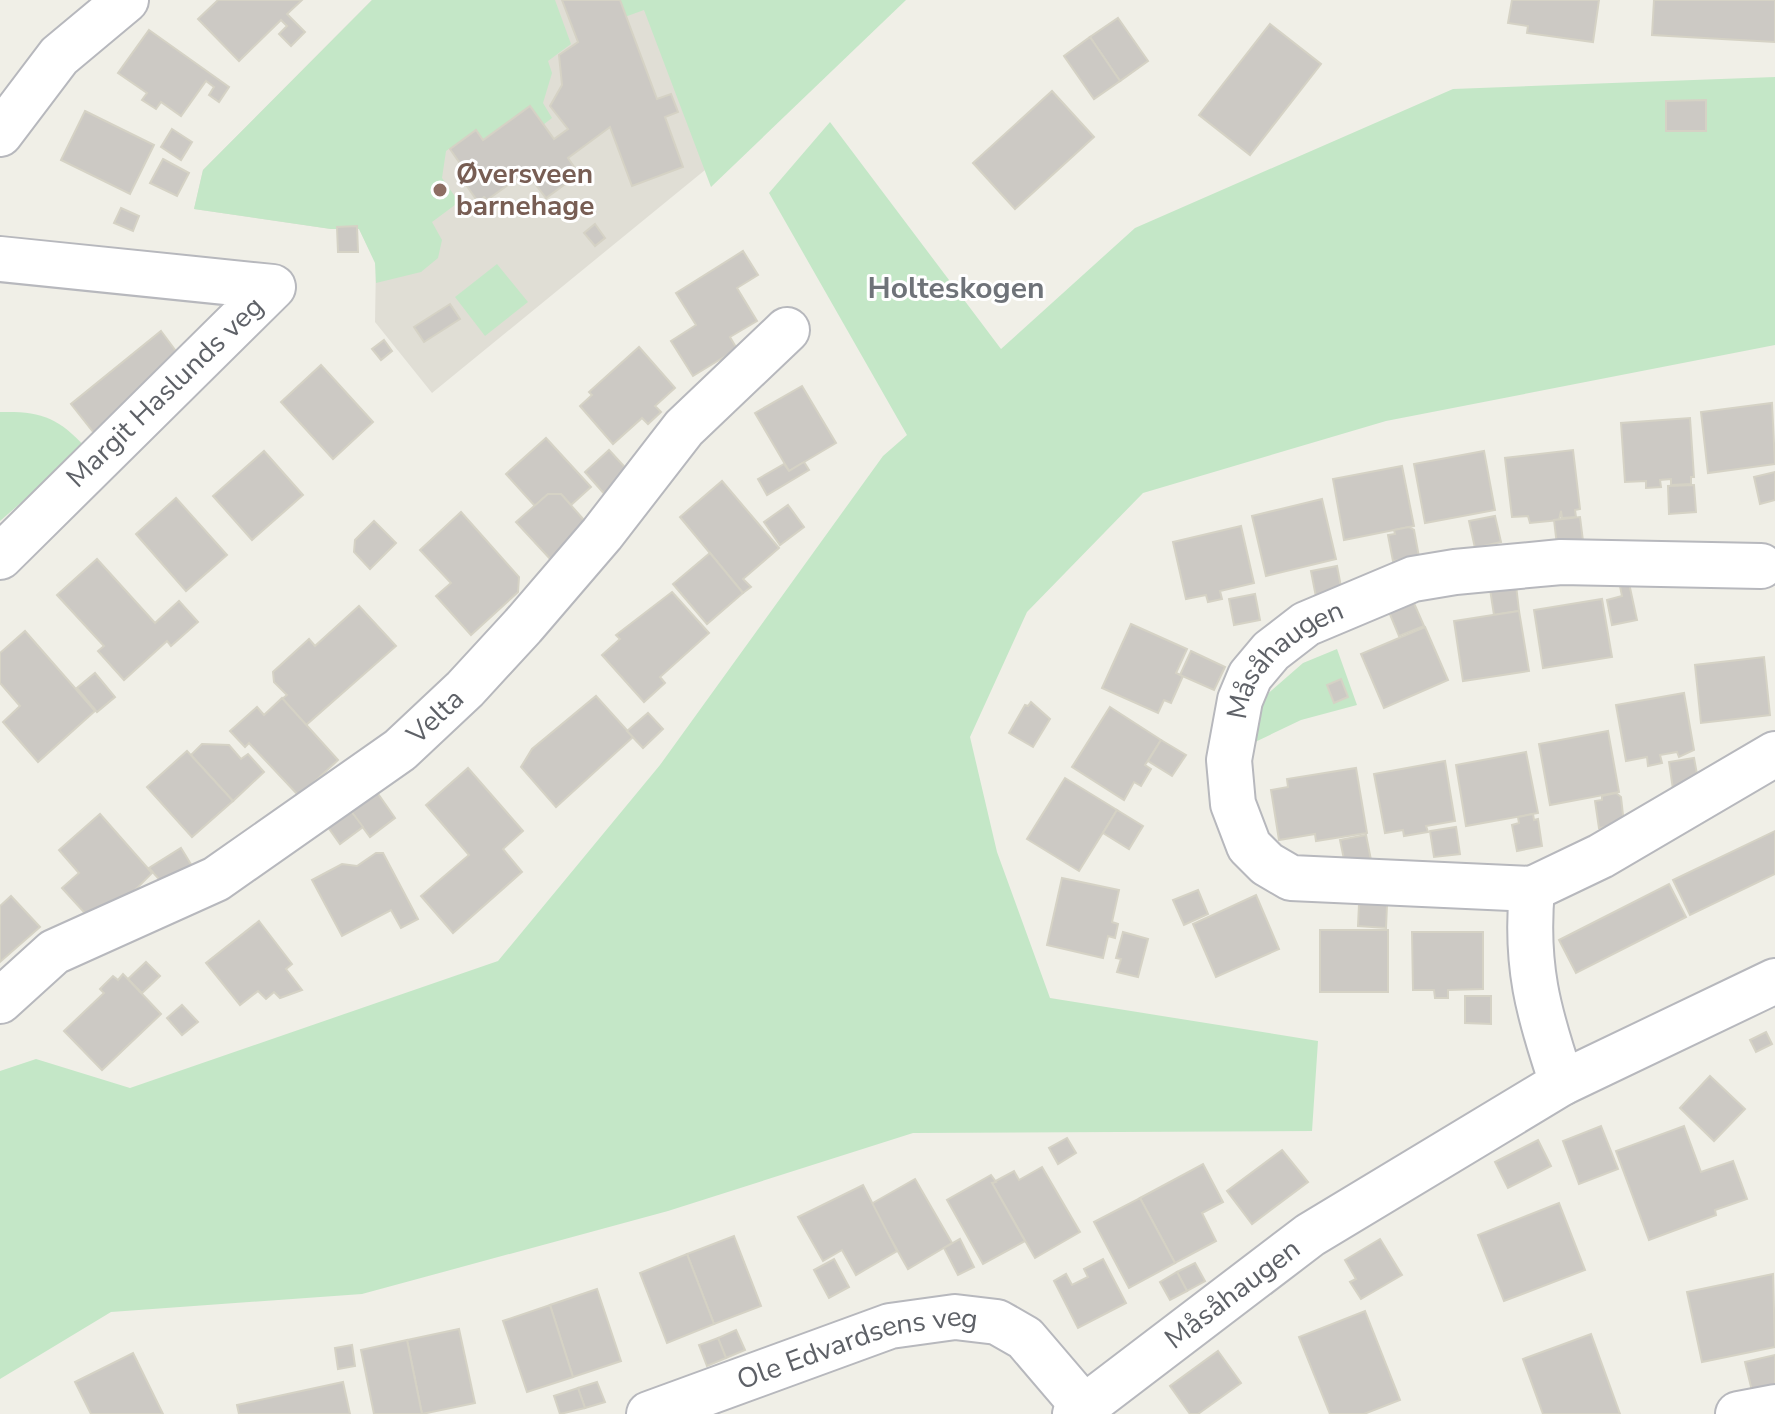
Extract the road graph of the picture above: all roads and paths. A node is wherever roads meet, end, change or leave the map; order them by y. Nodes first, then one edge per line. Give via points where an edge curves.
1 (126, 0) edge
2 (0, 134) edge
3 (0, 259) edge
4 (787, 330) dead end
5 (0, 557) edge
6 (1770, 570) edge
7 (1775, 754) edge
8 (1532, 889) junction
9 (1775, 981) edge
10 (0, 1001) edge
11 (1562, 1083) junction
12 (1775, 1407) edge
13 (1080, 1410) edge
14 (649, 1414) edge
15 (1738, 1414) edge

1 - 2 street via 59,56
3 - 5 street, Margit Haslunds veg via 273,287
4 - 10 street, Velta via 684,428 523,626 400,750 216,879 54,952
6 - 8 street, Måsåhaugen via 1561,562 1413,579 1306,624 1271,651 1250,676 1229,760 1233,804 1249,846 1267,864 1291,878
7 - 8 street, Måsåhaugen via 1601,856
8 - 11 street via 1532,981
9 - 11 street, Måsåhaugen
11 - 13 street, Måsåhaugen via 1310,1235
12 - 15 street
13 - 14 street, Ole Edvardsens veg via 1025,1338 997,1322 955,1317 890,1326

